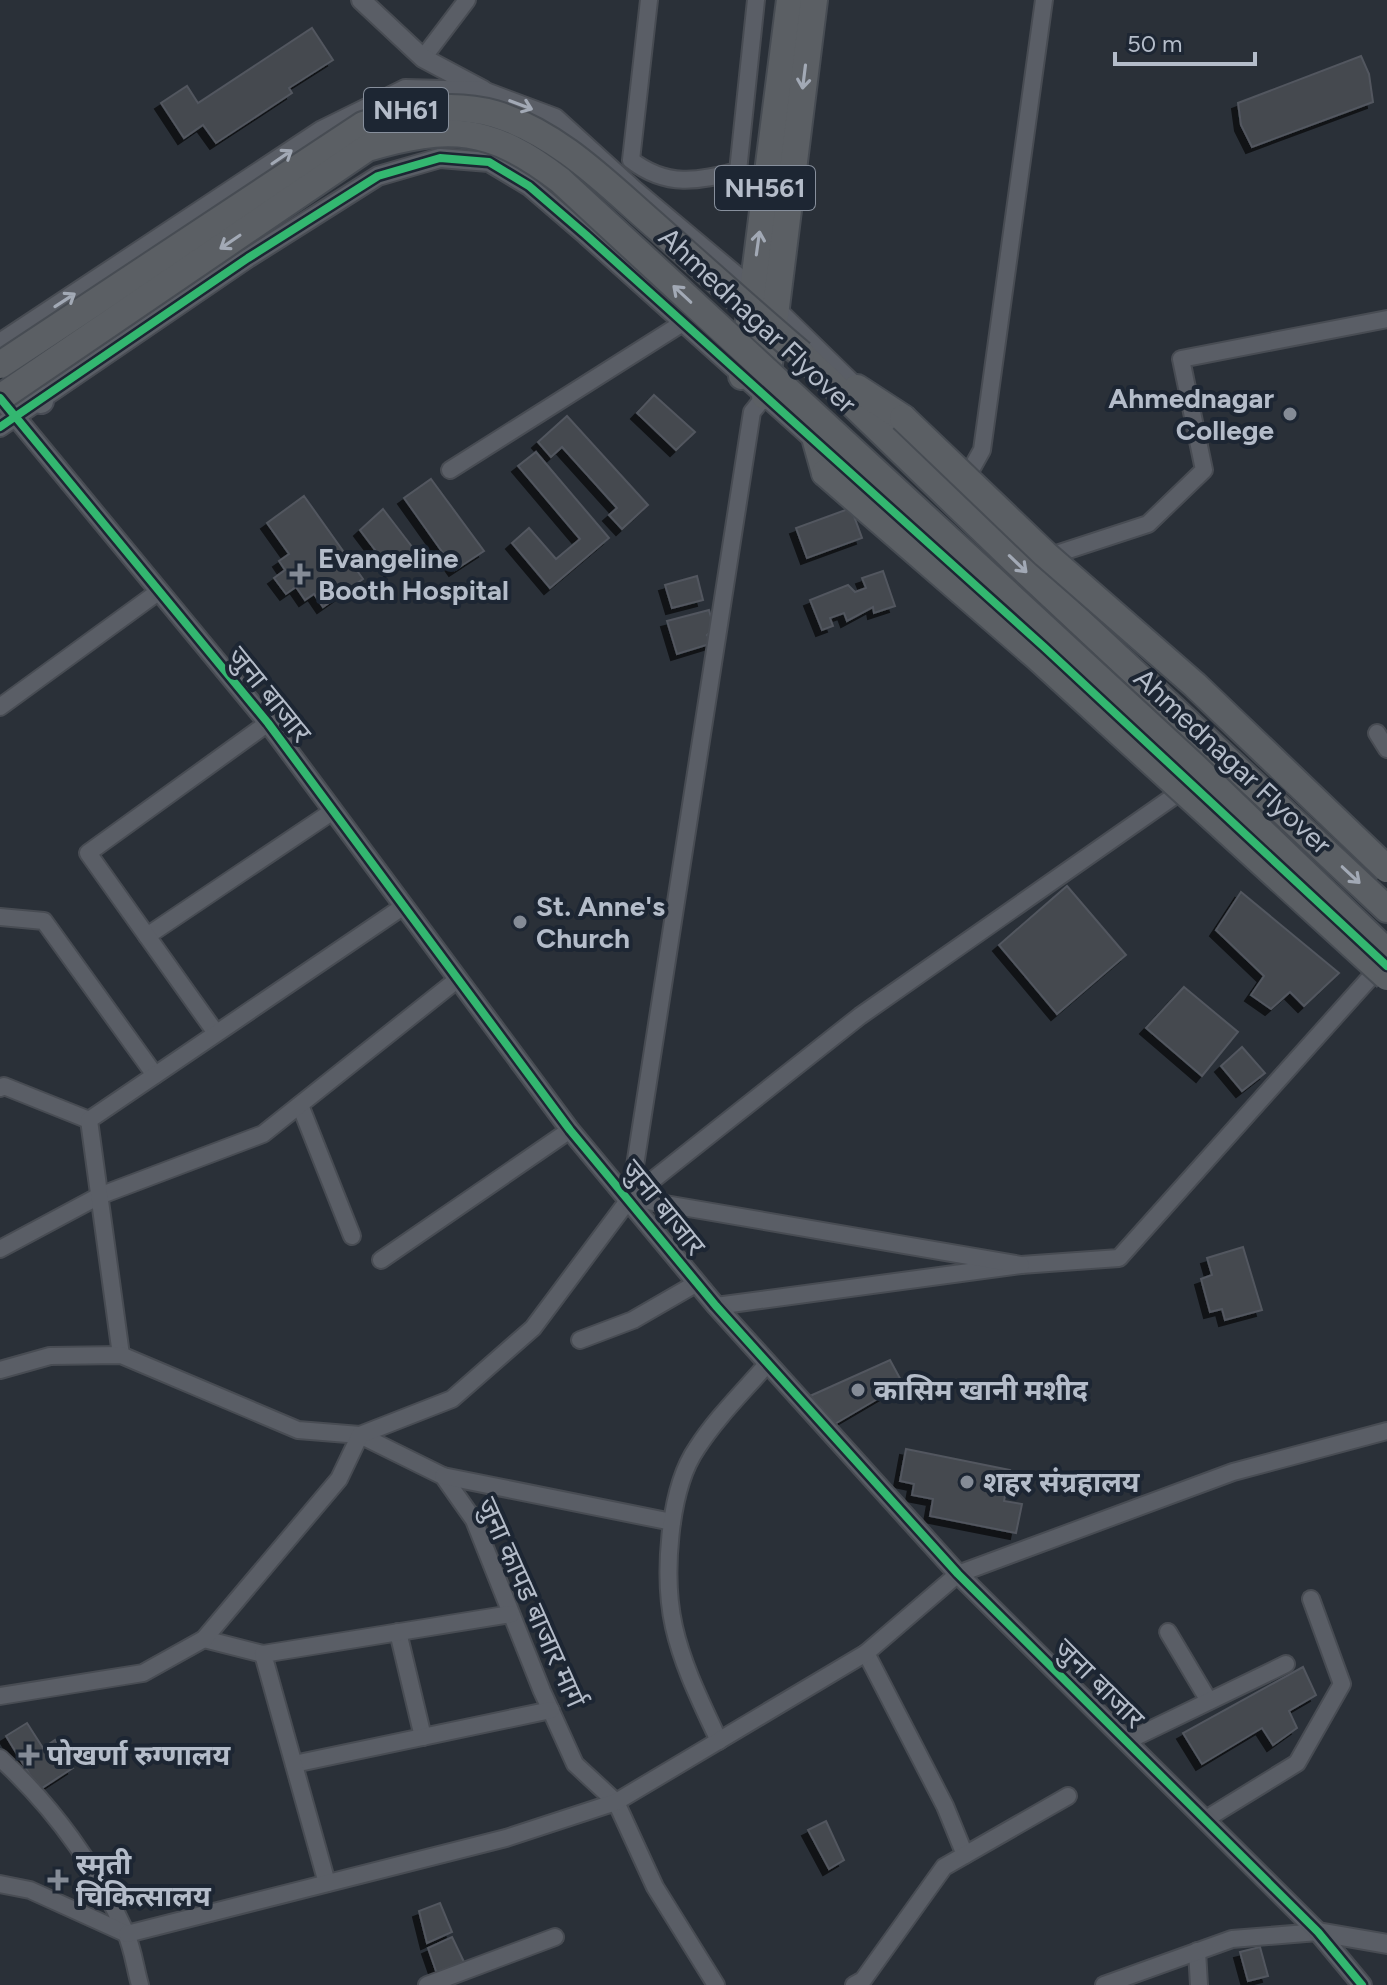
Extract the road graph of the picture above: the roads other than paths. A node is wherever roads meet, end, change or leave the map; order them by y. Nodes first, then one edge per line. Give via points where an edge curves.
1 (361, 0) edge
2 (467, 0) edge
3 (649, 0) edge
4 (756, 0) edge
5 (790, 0) edge
6 (814, 0) edge
7 (1044, 0) edge
8 (423, 58) junction
9 (483, 91) junction
10 (751, 288) junction
11 (775, 308) junction
12 (1387, 319) edge
13 (681, 324) junction
14 (0, 343) edge
15 (0, 352) edge
16 (0, 365) edge
17 (742, 376) junction
18 (857, 388) junction
19 (41, 401) junction
20 (759, 404) junction
21 (4, 410) edge
22 (816, 441) junction
23 (450, 470) dead end
24 (963, 486) junction
25 (1041, 558) junction
26 (158, 592) junction
27 (0, 707) edge
28 (268, 723) junction
29 (1377, 733) dead end
30 (1387, 749) edge
31 (1191, 784) junction
32 (333, 811) junction
33 (1387, 869) edge
34 (1387, 880) edge
35 (404, 906) junction
36 (1387, 909) edge
37 (0, 917) edge
38 (147, 936) junction
39 (1386, 963) edge
40 (458, 979) junction
41 (216, 1033) junction
42 (155, 1075) junction
43 (0, 1088) edge
44 (300, 1105) junction
45 (89, 1120) junction
46 (570, 1130) junction
47 (99, 1196) junction
48 (630, 1198) junction
49 (352, 1236) dead end
50 (0, 1249) edge
51 (381, 1260) dead end
52 (1021, 1265) junction
53 (697, 1283) junction
54 (716, 1306) junction
55 (580, 1340) dead end
56 (121, 1355) junction
57 (768, 1363) junction
58 (0, 1370) edge
59 (1387, 1431) edge
60 (360, 1435) junction
61 (443, 1476) junction
62 (672, 1522) junction
63 (958, 1574) junction
64 (1311, 1599) dead end
65 (511, 1614) junction
66 (398, 1632) junction
67 (1168, 1632) dead end
68 (204, 1639) junction
69 (866, 1653) junction
70 (263, 1654) junction
71 (1286, 1664) dead end
72 (0, 1696) edge
73 (1209, 1701) junction
74 (551, 1710) junction
75 (423, 1737) junction
76 (719, 1741) junction
77 (1127, 1741) junction
78 (0, 1758) edge
79 (294, 1764) junction
80 (1068, 1796) dead end
81 (616, 1802) junction
82 (1206, 1819) junction
83 (965, 1855) junction
84 (327, 1883) junction
85 (0, 1884) edge
86 (1318, 1932) junction
87 (127, 1934) junction
88 (555, 1937) dead end
89 (1387, 1944) edge
90 (1197, 1951) junction
91 (140, 1985) edge
92 (427, 1985) edge
93 (716, 1985) edge
94 (854, 1985) edge
95 (1104, 1985) edge
96 (1199, 1985) edge
97 (1362, 1985) edge

1 - 8 street
2 - 8 street
3 - 4 street via 631,160 647,172 691,183 738,171
10 -> 5 highway, NH561
6 -> 11 highway
7 - 24 street via 982,450
8 - 9 street
9 -> 10 street via 555,118
14 -> 9 street via 322,130 405,89
10 - 11 street
10 - 17 highway, NH561
11 - 18 street
11 - 20 highway
12 - 25 street via 1181,359 1204,470 1148,524
13 - 17 street
13 - 19 street via 529,186 489,162 440,158 378,176
13 - 23 street
15 - 19 main road
16 -> 36 highway, Ahmednagar Flyover / NH61, bridge via 363,125 406,110 452,108 493,114 574,155 801,354
17 - 20 street
18 - 24 street
18 - 33 highway, bridge via 903,418
19 - 21 street
20 - 22 street
20 - 48 street
21 - 26 street, जुना बाजार
39 -> 21 highway, Ahmednagar Flyover / NH61, bridge via 1194,766 560,180 531,158 491,140 453,131 415,134 367,148
22 - 31 street
22 - 39 highway, bridge via 825,473
24 - 25 street
25 - 34 street
26 - 27 street
26 - 28 street, जुना बाजार
28 - 32 street, जुना बाजार
28 - 38 street via 88,853
29 - 30 street
31 - 39 street
31 - 48 street via 860,1016
32 - 35 street, जुना बाजार
32 - 38 street
35 - 40 street, जुना बाजार
35 - 41 street
37 - 42 street via 44,921
38 - 41 street
39 - 52 street via 1119,1258
40 - 44 street
40 - 46 street, जुना बाजार
41 - 42 street
42 - 45 street
43 - 45 street
44 - 47 street via 263,1134
44 - 49 street
45 - 47 street
46 - 48 street, जुना बाजार
46 - 51 street
47 - 50 street
47 - 56 street
48 - 52 street
48 - 53 street, जुना बाजार
48 - 60 street via 533,1328 452,1399
52 - 54 street
53 - 54 street, जुना बाजार
53 - 55 street via 633,1320
54 - 57 street, जुना बाजार
56 - 58 street, जुना कापड बाजार मार्ग via 50,1356
56 - 60 street, जुना कापड बाजार मार्ग via 298,1430
57 - 62 street via 695,1450
57 - 63 street, जुना बाजार
59 - 63 street via 1233,1472
60 - 61 street, जुना कापड बाजार मार्ग
60 - 68 street via 339,1479
61 - 62 street
61 - 65 street, जुना कापड बाजार मार्ग via 474,1520
62 - 76 street via 673,1624 685,1666
63 - 69 street
63 - 77 street, जुना बाजार
64 - 82 street via 1342,1684 1297,1763
65 - 66 street
65 - 74 street, जुना कापड बाजार मार्ग
66 - 70 street
66 - 75 street
67 - 73 street
68 - 70 street
68 - 72 street via 143,1673
69 - 76 street
69 - 83 street
70 - 79 street
71 - 73 street
73 - 77 street
74 - 75 street
74 - 81 street, जुना कापड बाजार मार्ग via 575,1764
75 - 79 street
76 - 81 street
77 - 82 street, जुना बाजार
78 - 87 street via 33,1788 80,1851
79 - 84 street
80 - 83 street
81 - 84 street via 506,1838
81 - 93 street, जुना कापड बाजार मार्ग via 655,1887
82 - 86 street, जुना बाजार
83 - 94 street via 944,1867 863,1980
84 - 87 street
85 - 87 street via 30,1890
86 - 89 street
86 - 90 street via 1232,1939
86 - 97 street, जुना बाजार
87 - 91 street
88 - 92 street
90 - 95 street
90 - 96 street

